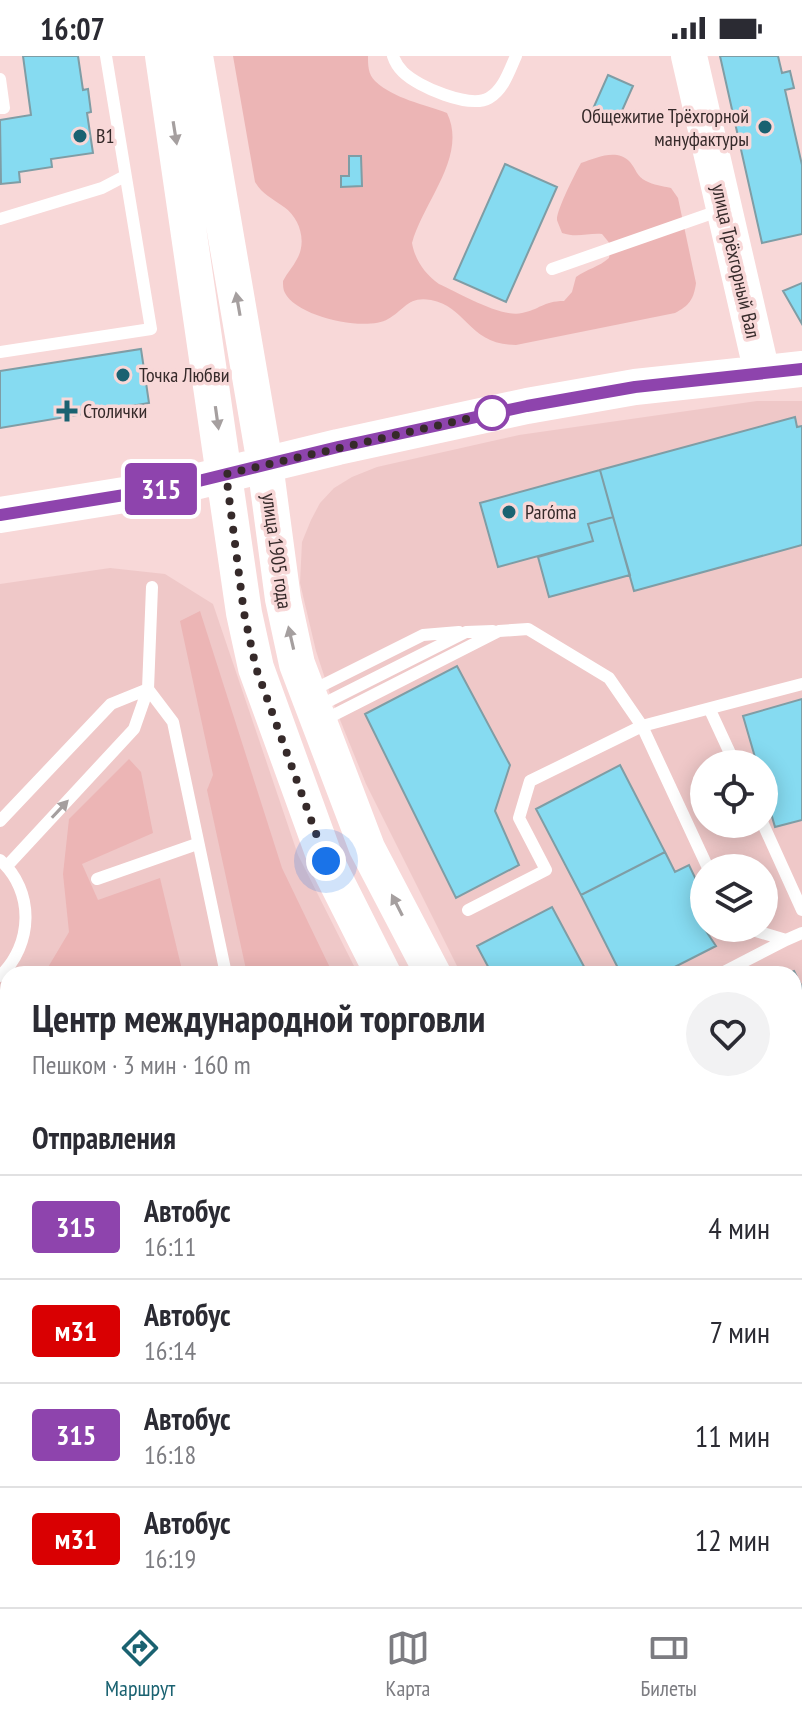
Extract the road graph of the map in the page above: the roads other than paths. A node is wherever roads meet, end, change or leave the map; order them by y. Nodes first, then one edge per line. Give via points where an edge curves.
1 (106, 56) edge
2 (163, 56) edge
3 (195, 56) edge
4 (393, 56) edge
5 (516, 56) edge
6 (689, 56) edge
7 (0, 79) edge
8 (0, 108) edge
9 (125, 176) junction
10 (724, 209) junction
11 (0, 219) edge
12 (552, 269) dead end
13 (0, 352) edge
14 (802, 369) edge
15 (762, 373) junction
16 (265, 464) junction
17 (226, 474) junction
18 (0, 515) edge
19 (152, 587) dead end
20 (499, 631) junction
21 (802, 684) edge
22 (148, 689) junction
23 (314, 708) junction
24 (710, 710) junction
25 (642, 726) junction
26 (729, 750) edge
27 (0, 821) edge
28 (769, 838) edge
29 (197, 844) junction
30 (701, 854) edge
31 (3, 863) edge
32 (97, 879) dead end
33 (468, 910) dead end
34 (802, 910) edge
35 (802, 933) edge
36 (778, 938) edge
37 (786, 940) junction
38 (10, 966) edge
39 (224, 966) edge
40 (379, 966) edge
41 (429, 966) edge
42 (736, 966) edge

1 - 9 lane
2 -> 17 main road, улица 1905 года
16 -> 3 main road, улица 1905 года
4 - 5 lane via 414,80 469,102 480,102 499,90
6 - 10 main road, улица Трёхгорный Вал
7 - 8 lane
9 - 11 lane
9 - 13 lane via 151,329
10 - 12 lane
10 - 15 main road, улица Трёхгорный Вал
14 - 15 main road
15 - 16 main road via 527,406
16 - 17 main road
23 -> 16 main road, улица 1905 года via 297,664 283,599
17 - 18 main road
17 - 40 main road, улица 1905 года via 256,668 326,861
19 - 22 lane
20 - 23 lane
20 - 23 lane via 466,632
20 - 25 lane via 528,629 609,678
21 - 24 lane
22 - 27 lane via 111,704
22 - 29 lane via 173,722
31 -> 22 lane via 134,729
41 -> 23 main road, улица 1905 года via 367,848
24 - 25 lane
24 - 26 lane
25 - 30 lane
25 - 33 lane via 530,781 519,818 546,870
28 - 34 lane
29 - 32 lane
29 - 39 lane
31 - 38 lane via 21,889 27,915 23,942
35 - 37 lane
36 - 37 lane
37 - 42 lane

